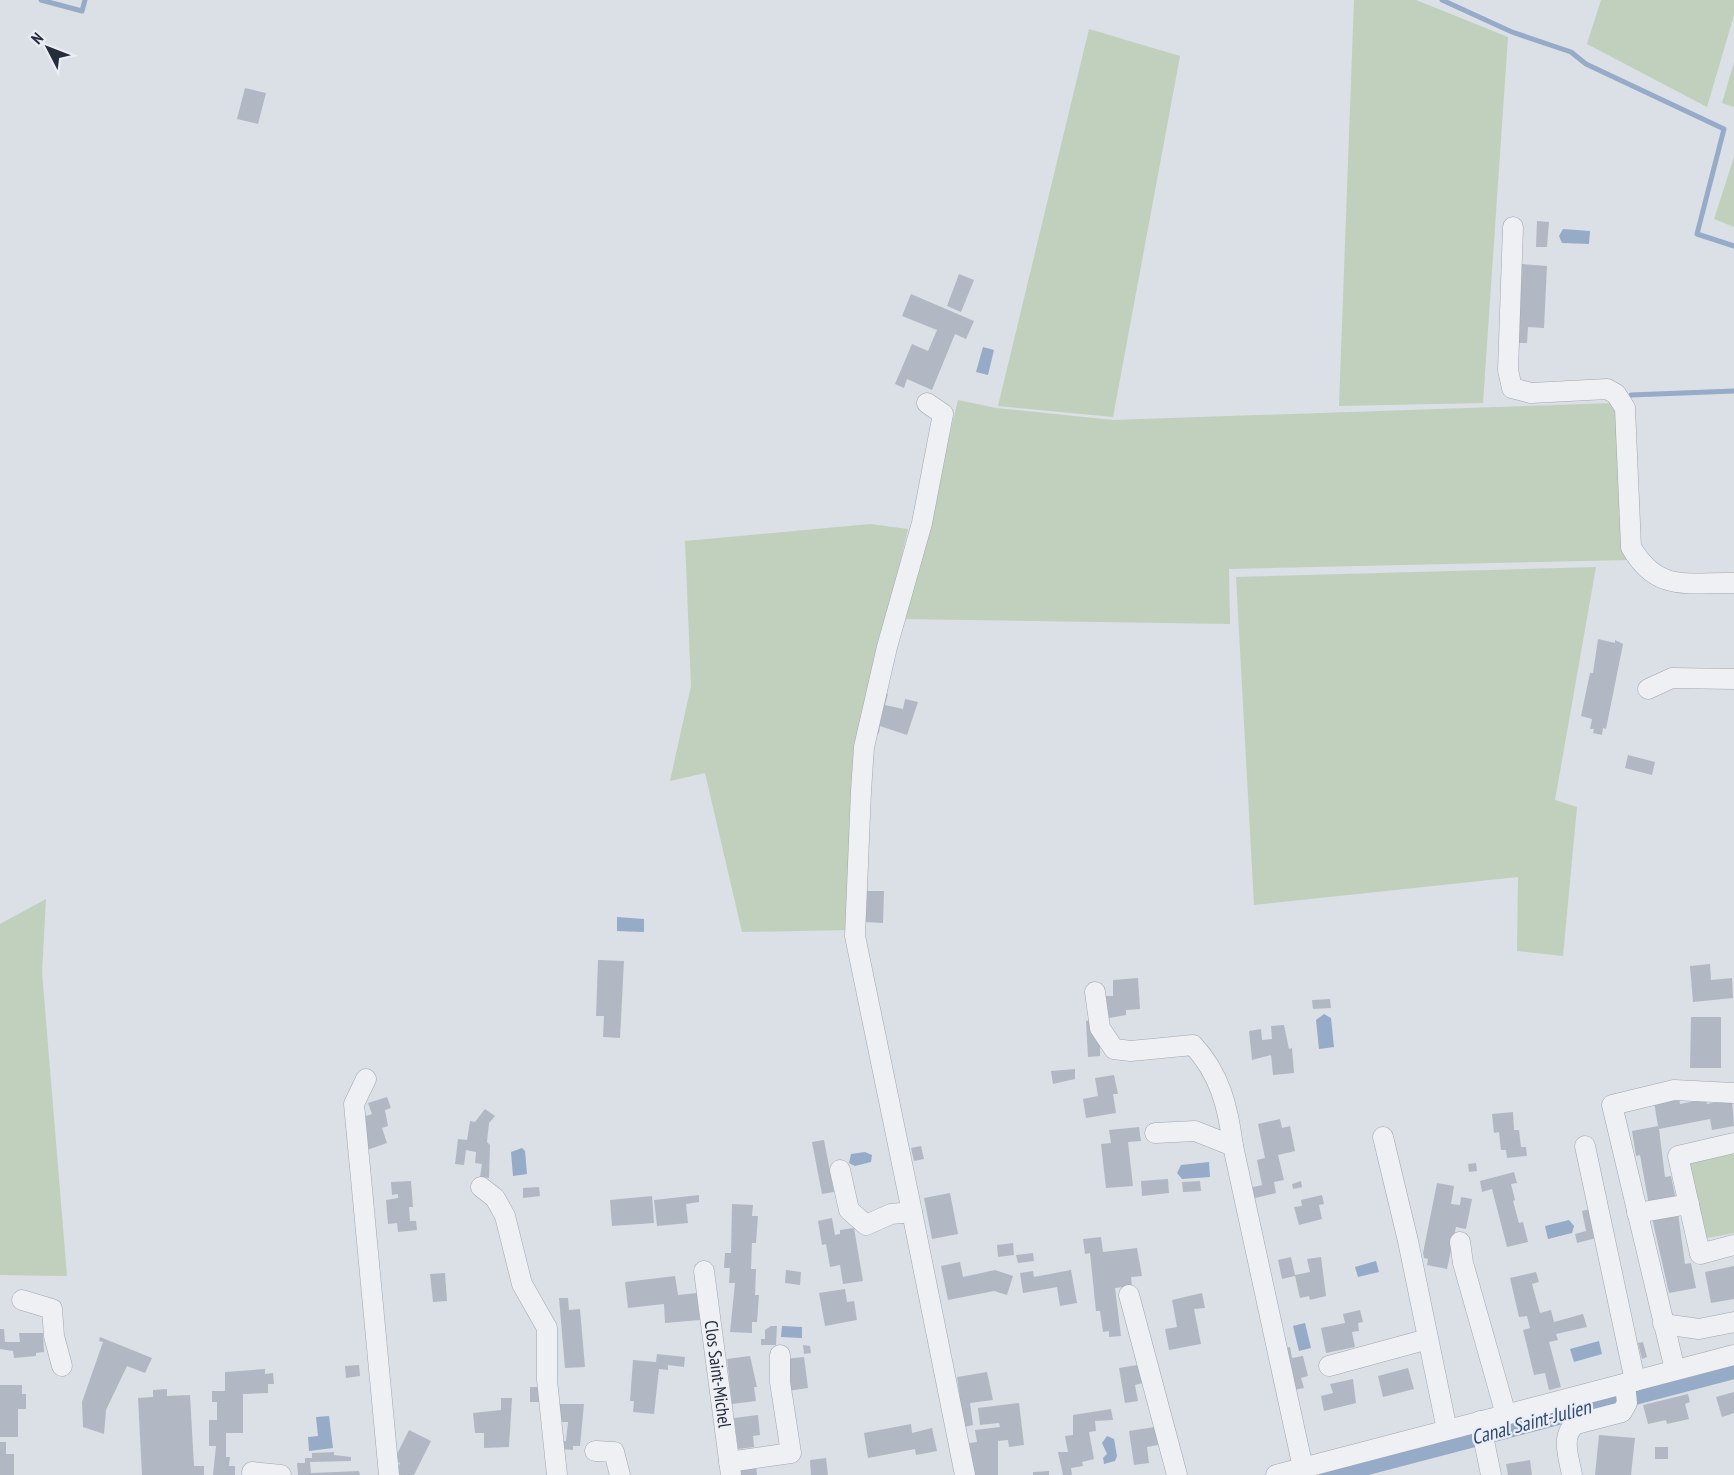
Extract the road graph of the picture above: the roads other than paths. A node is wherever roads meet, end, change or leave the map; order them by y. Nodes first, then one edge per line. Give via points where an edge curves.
1 (1513, 227) dead end
2 (927, 403) dead end
3 (1734, 583) edge
4 (1734, 679) edge
5 (1648, 689) dead end
6 (1095, 992) dead end
7 (366, 1079) dead end
8 (1734, 1093) edge
9 (1155, 1133) dead end
10 (1383, 1137) dead end
11 (1734, 1143) edge
12 (1233, 1146) junction
13 (1585, 1146) dead end
14 (840, 1170) dead end
15 (481, 1187) dead end
16 (1689, 1204) junction
17 (912, 1212) junction
18 (1637, 1214) junction
19 (1460, 1242) dead end
20 (1734, 1245) edge
21 (704, 1271) dead end
22 (1129, 1295) dead end
23 (22, 1300) dead end
24 (1734, 1322) edge
25 (1663, 1324) junction
26 (1428, 1339) junction
27 (780, 1355) dead end
28 (1734, 1355) edge
29 (62, 1366) dead end
30 (1329, 1366) dead end
31 (1675, 1370) junction
32 (1628, 1389) junction
33 (1506, 1415) junction
34 (1447, 1430) junction
35 (1482, 1431) junction
36 (595, 1450) dead end
37 (730, 1468) edge
38 (1303, 1468) junction
39 (252, 1472) dead end
40 (281, 1475) edge
41 (389, 1475) edge
42 (557, 1475) edge
43 (620, 1475) edge
44 (965, 1475) edge
45 (1177, 1475) edge
46 (1276, 1475) edge
47 (1491, 1475) edge
48 (1572, 1475) edge

1 - 3 street via 1508,370 1512,388 1531,393 1607,389 1616,394 1625,408 1632,547 1642,566 1661,580
2 - 17 street via 943,414 922,523 864,747 855,936
4 - 5 street via 1672,678
6 - 12 street via 1100,1028 1114,1049 1131,1051 1193,1044 1210,1064 1229,1116
7 - 41 street via 354,1104
8 - 18 street via 1674,1090 1612,1105
9 - 12 street via 1195,1131
10 - 26 street
11 - 16 street via 1678,1156
12 - 38 street
13 - 32 street
14 - 17 street via 849,1210 866,1225 891,1214
15 - 42 street via 495,1198 505,1216 522,1284 547,1328 547,1380
16 - 18 street
16 - 20 street via 1700,1254
17 - 44 street
18 - 25 street
19 - 33 street
21 - 37 street, Clos Saint-Michel
22 - 45 street
23 - 29 street via 52,1309
24 - 25 street via 1699,1329
25 - 31 street
26 - 30 street
26 - 34 street
27 - 37 street via 780,1382 791,1453
28 - 31 street
31 - 32 street
32 - 33 street
32 - 48 street via 1622,1412 1570,1428 1566,1435
33 - 35 street
34 - 35 street
34 - 38 street
35 - 47 street
36 - 43 street via 614,1452
38 - 46 street
39 - 40 street

